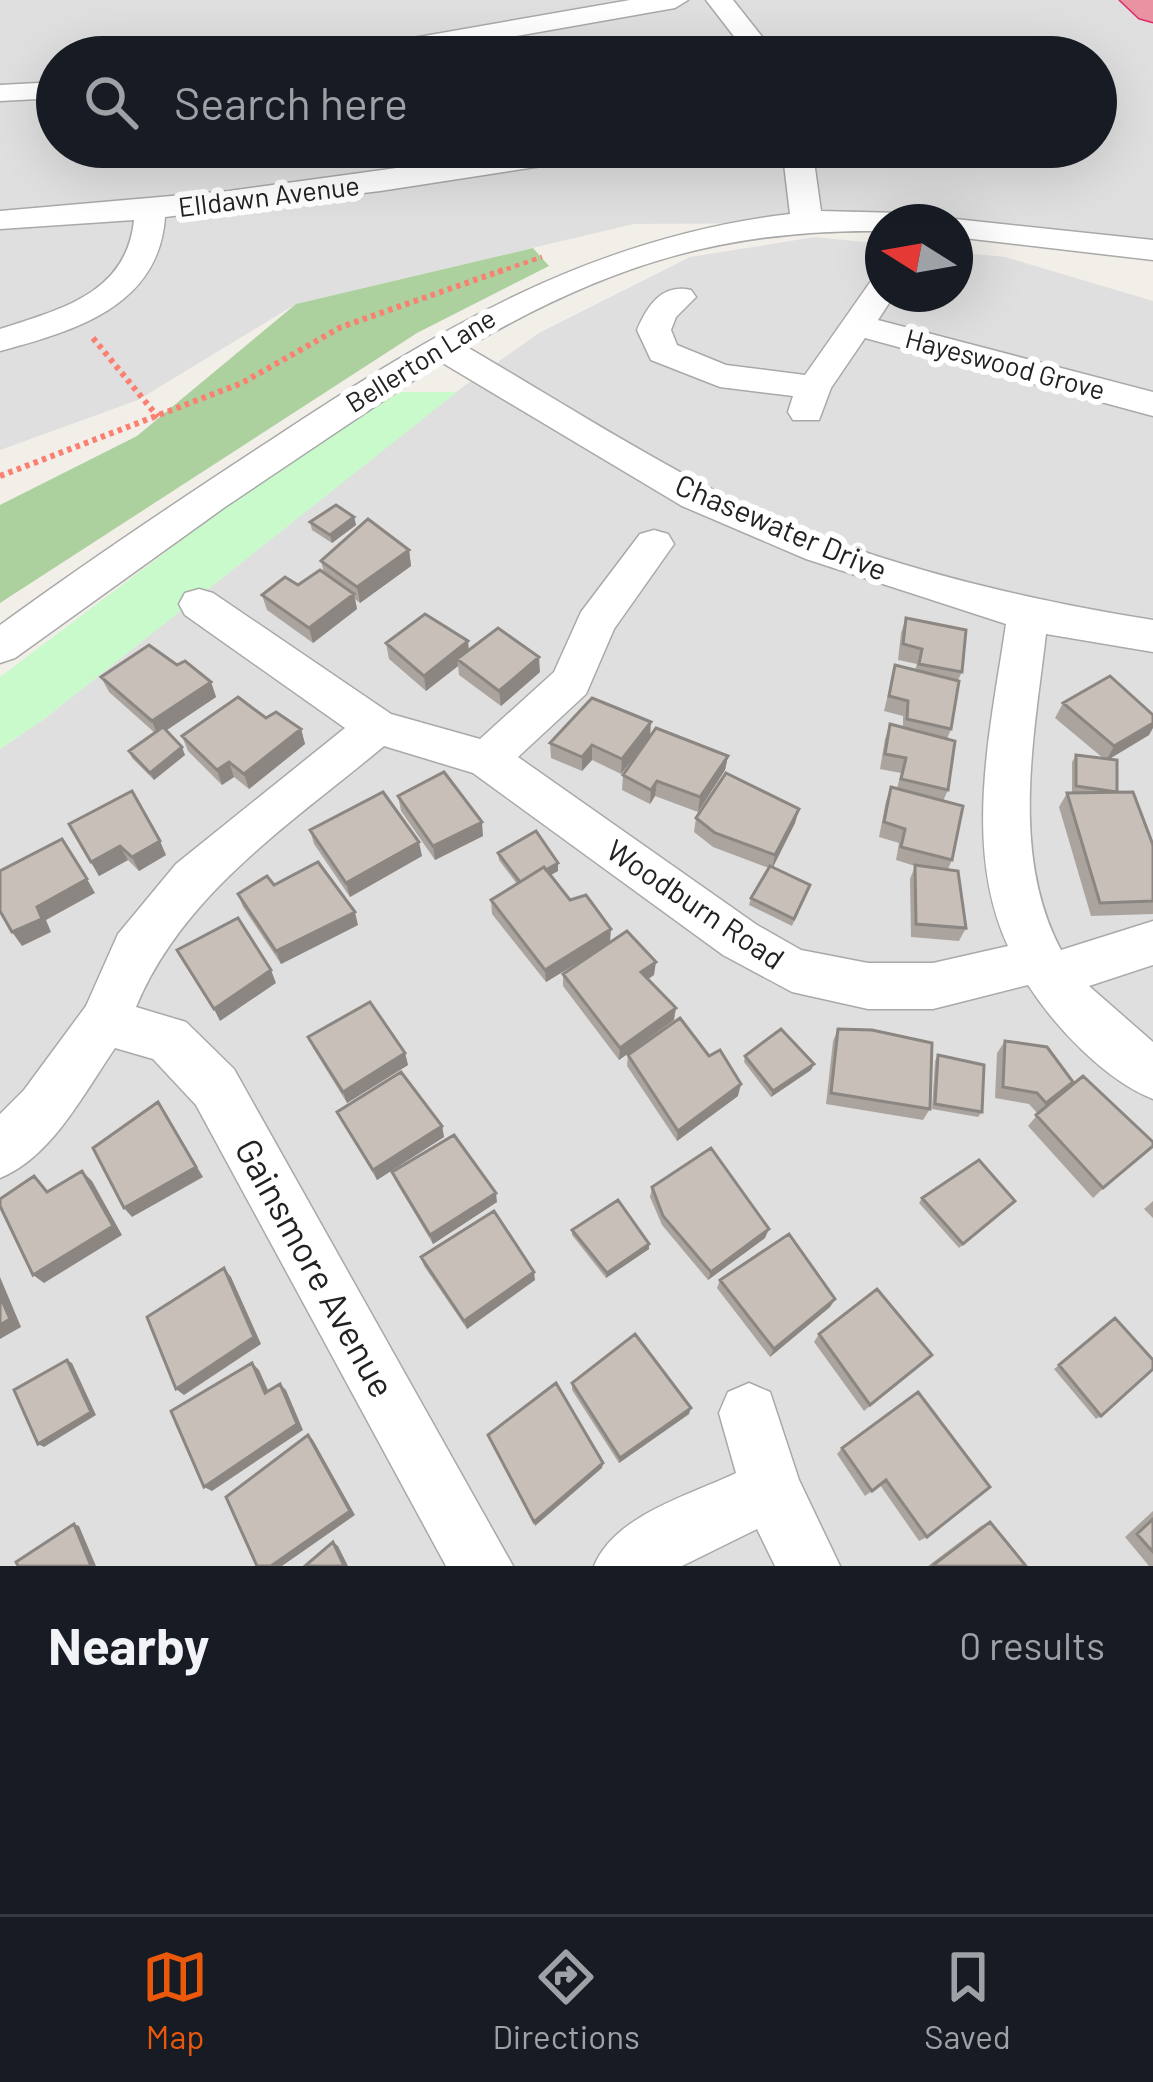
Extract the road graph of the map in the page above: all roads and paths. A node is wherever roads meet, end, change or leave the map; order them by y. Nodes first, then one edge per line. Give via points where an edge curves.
1 (675, 0) edge
2 (719, 0) edge
3 (1139, 0) edge
4 (1153, 10) edge
5 (470, 36) edge
6 (747, 36) edge
7 (36, 91) edge
8 (0, 93) edge
9 (479, 168) edge
10 (800, 168) edge
11 (150, 212) junction
12 (806, 219) junction
13 (0, 220) edge
14 (865, 221) edge
15 (973, 230) edge
16 (1153, 250) edge
17 (548, 256) dead end
18 (679, 297) dead end
19 (866, 312) edge
20 (73, 314) junction
21 (856, 326) junction
22 (0, 340) edge
23 (438, 345) junction
24 (1153, 404) edge
25 (158, 417) junction
26 (0, 476) edge
27 (654, 544) dead end
28 (199, 604) dead end
29 (1028, 616) junction
30 (1153, 636) edge
31 (0, 647) edge
32 (377, 727) junction
33 (488, 759) junction
34 (1153, 943) edge
35 (1044, 968) junction
36 (104, 1022) junction
37 (1153, 1074) edge
38 (0, 1152) edge
39 (749, 1413) dead end
40 (771, 1489) junction
41 (481, 1566) edge
42 (626, 1566) edge
43 (808, 1566) edge

1 - 5 street
2 - 6 street
3 - 4 highway
7 - 8 street
9 - 11 street, Elldawn Avenue
10 - 12 street
11 - 13 street, Elldawn Avenue
11 - 20 street via 144,257 126,280
12 - 14 street, Bellerton Lane
12 - 23 street, Bellerton Lane via 614,261
15 - 16 street
17 - 25 path via 341,327 242,383
18 - 21 street, Hayeswood Grove via 654,330 663,352 810,399
19 - 21 street, Hayeswood Grove
20 - 22 street
20 - 25 path
21 - 24 street, Hayeswood Grove
23 - 29 street, Chasewater Drive via 694,497 899,578
23 - 31 street, Bellerton Lane
25 - 26 path
27 - 33 street via 596,623 572,682
28 - 32 street, Woodburn Road
29 - 30 street, Chasewater Drive
29 - 35 street via 1005,817 1019,904
32 - 33 street, Woodburn Road
32 - 36 street via 193,878 135,949
33 - 35 street, Woodburn Road via 792,970 868,986 933,986
34 - 35 street, Woodburn Road
35 - 37 street
36 - 38 street via 44,1108
36 - 41 street, Gainsmore Avenue via 168,1039 214,1088
39 - 40 street
40 - 42 street
40 - 43 street

